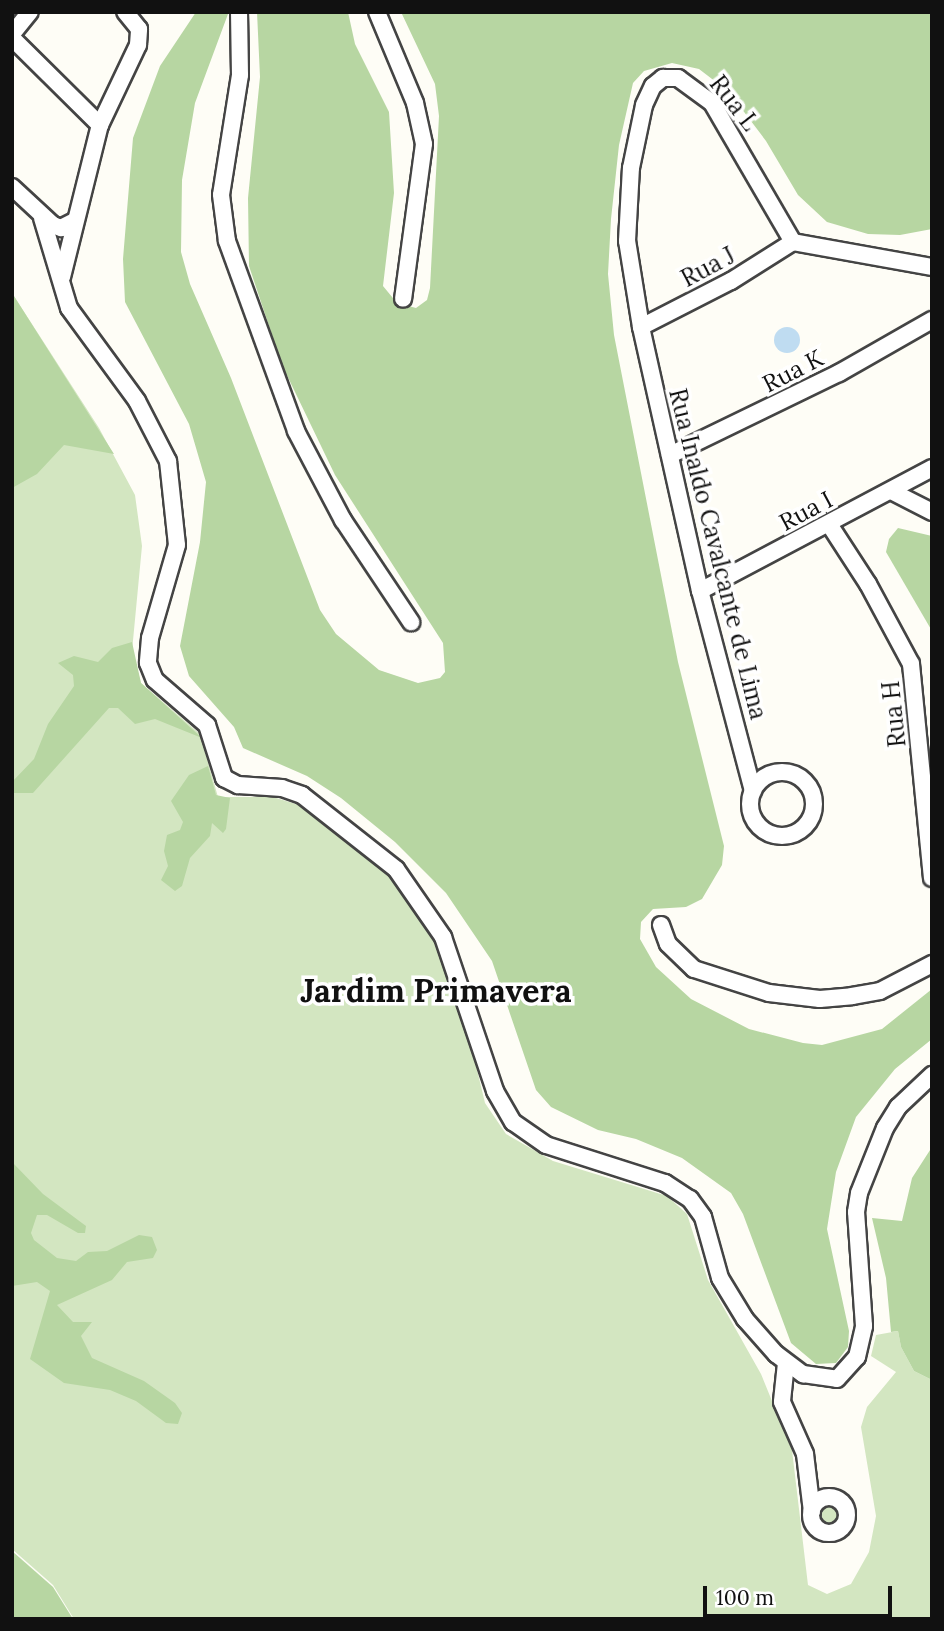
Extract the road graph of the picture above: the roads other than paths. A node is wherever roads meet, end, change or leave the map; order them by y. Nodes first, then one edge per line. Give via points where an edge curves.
1 (30, 12) edge
2 (125, 12) edge
3 (239, 12) edge
4 (377, 12) edge
5 (12, 36) edge
6 (100, 125) junction
7 (12, 187) edge
8 (42, 218) junction
9 (75, 221) junction
10 (793, 242) junction
11 (927, 269) edge
12 (62, 277) junction
13 (402, 299) dead end
14 (932, 320) edge
15 (641, 327) junction
16 (670, 455) junction
17 (932, 468) edge
18 (891, 491) junction
19 (932, 512) edge
20 (830, 524) junction
21 (700, 591) junction
22 (411, 622) dead end
23 (753, 791) junction
24 (932, 878) edge
25 (661, 925) dead end
26 (932, 964) edge
27 (932, 1075) edge
28 (786, 1363) junction
29 (812, 1512) dead end

1 - 5 street
2 - 6 street via 139,29 138,45
3 - 22 street via 240,75 221,195 228,241 300,439 343,520
4 - 13 street via 415,103 424,144
5 - 6 street
6 - 9 street
7 - 8 street
8 - 9 street via 61,228
8 - 12 street
9 - 12 street
10 - 11 street
10 - 15 street, Rua J via 731,281
10 - 15 street, Rua L via 712,103 688,81 663,78 646,99 628,188 627,241
12 - 28 street via 69,309 137,401 168,461 177,545 150,638 148,663 155,680 207,725 224,778 243,786 282,788 302,795 396,869 443,937 495,1091 513,1122 546,1145 665,1184 690,1199 703,1217 726,1288 745,1318
14 - 16 street, Rua K via 839,373
15 - 16 street, Rua Inaldo Cavalcante de Lima
16 - 21 street, Rua Inaldo Cavalcante de Lima
17 - 18 street, Rua I
18 - 19 street
18 - 20 street, Rua I
20 - 21 street, Rua I
20 - 24 street, Rua H via 869,584 911,664
21 - 23 street, Rua Inaldo Cavalcante de Lima
23 - 23 street, Rua Inaldo Cavalcante de Lima via 770,775 798,776 813,794 811,817 791,835 769,833 754,817
25 - 26 street via 668,944 694,969 769,993 820,999 852,996 880,991
27 - 28 street via 898,1107 885,1128 859,1193 864,1326 855,1363 843,1377 831,1380 810,1377
28 - 29 street via 782,1402 802,1444

